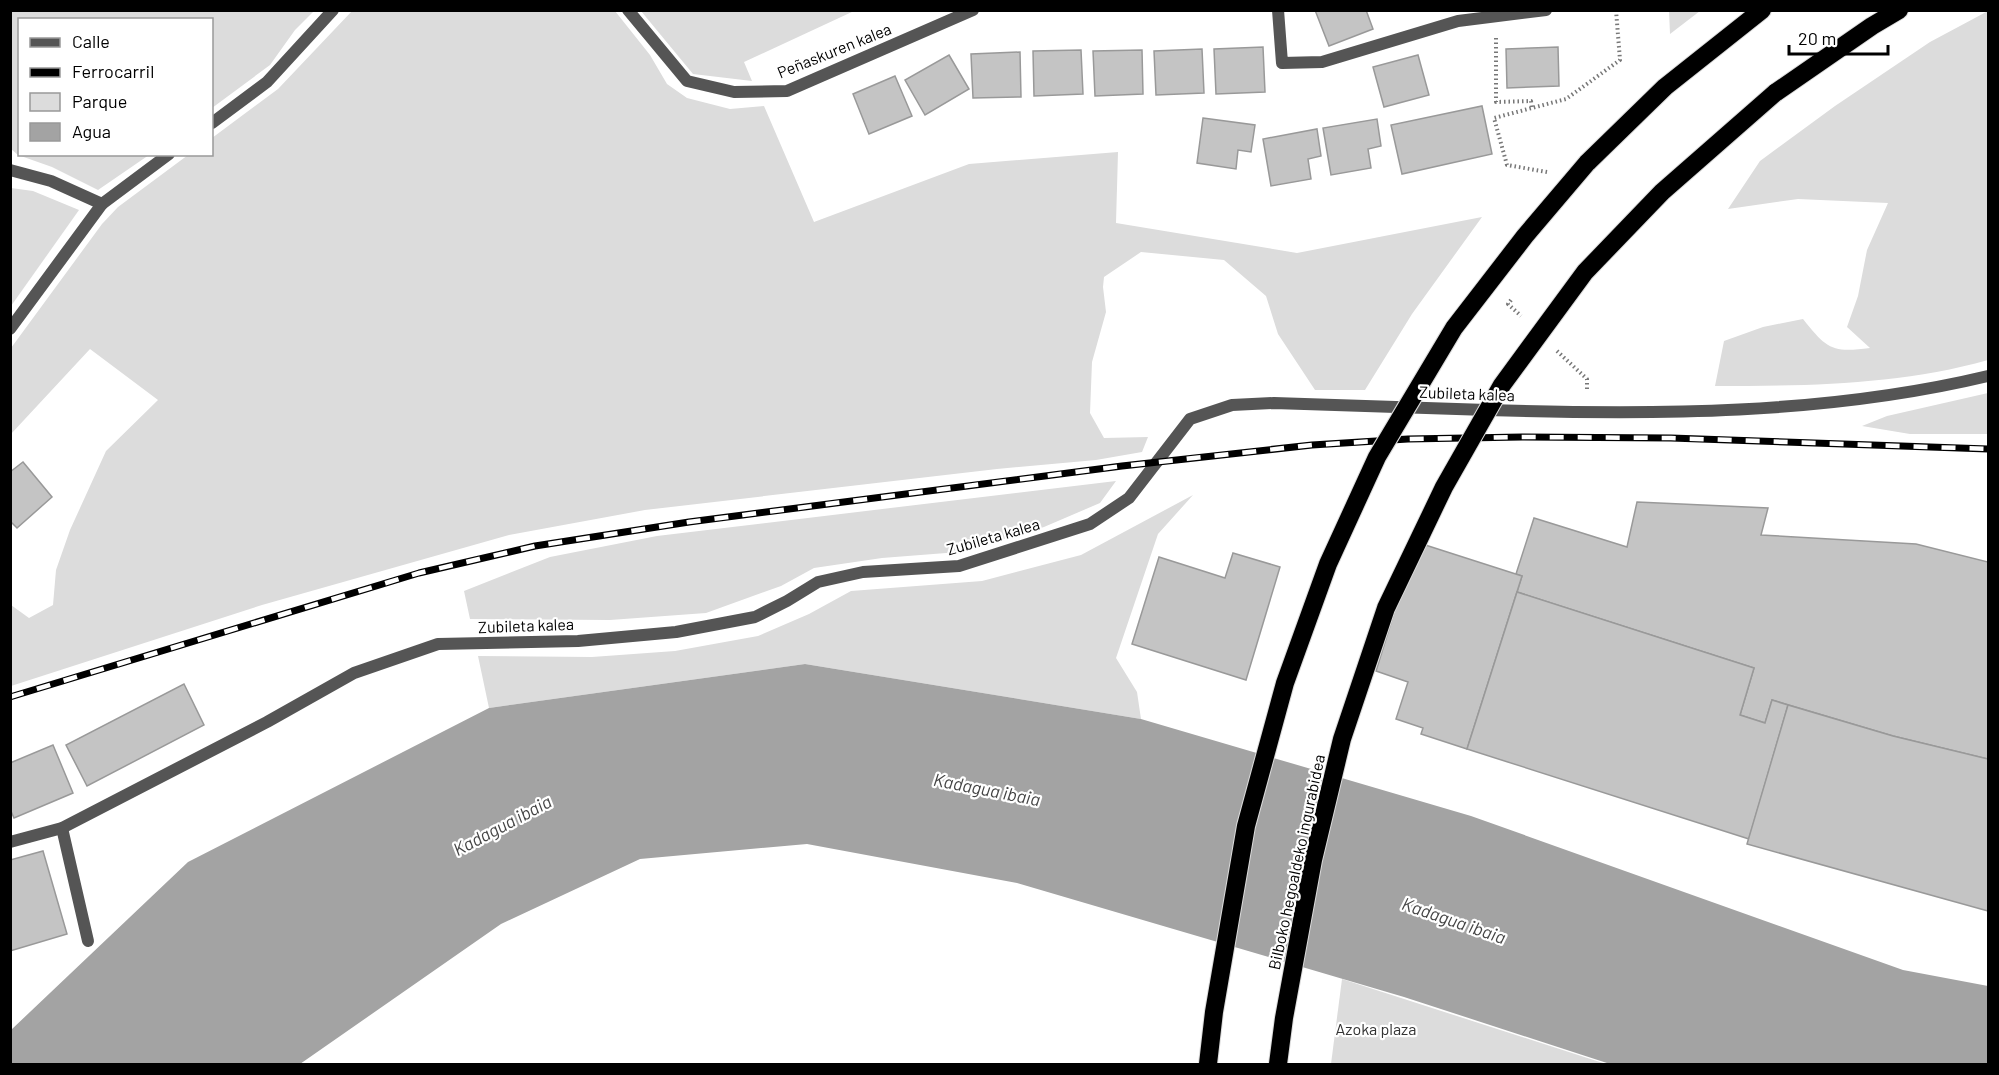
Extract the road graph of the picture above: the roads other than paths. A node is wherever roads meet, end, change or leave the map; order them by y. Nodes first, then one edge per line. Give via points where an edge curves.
1 (333, 10) edge
2 (628, 10) edge
3 (973, 10) edge
4 (1278, 10) edge
5 (1546, 10) edge
6 (1761, 10) edge
7 (1899, 10) edge
8 (213, 122) edge
9 (166, 156) edge
10 (10, 170) edge
11 (102, 204) junction
12 (10, 328) edge
13 (1989, 376) edge
14 (62, 828) junction
15 (10, 843) edge
16 (88, 941) dead end
17 (1208, 1065) edge
18 (1278, 1065) edge

1 - 8 street via 267,82
2 - 3 street, Peñaskuren kalea via 687,81 734,92 787,91
4 - 5 street via 1282,63 1322,62 1458,21
6 - 17 highway, bridge via 1665,87 1587,163 1454,328 1377,458 1328,564 1284,683 1246,826
7 - 18 highway, Bilboko hegoaldeko ingurabidea, bridge via 1775,93 1662,192 1585,273 1502,385 1444,487 1386,608 1342,739 1312,860
9 - 11 street
10 - 11 street via 51,181
11 - 12 street
13 - 14 street, Zubileta kalea via 1866,399 1683,412 1232,405 1190,419 1129,498 1090,524 959,566 863,572 818,582 755,617 676,632 578,641 438,644 354,673
14 - 15 street, Zubileta kalea
14 - 16 street

